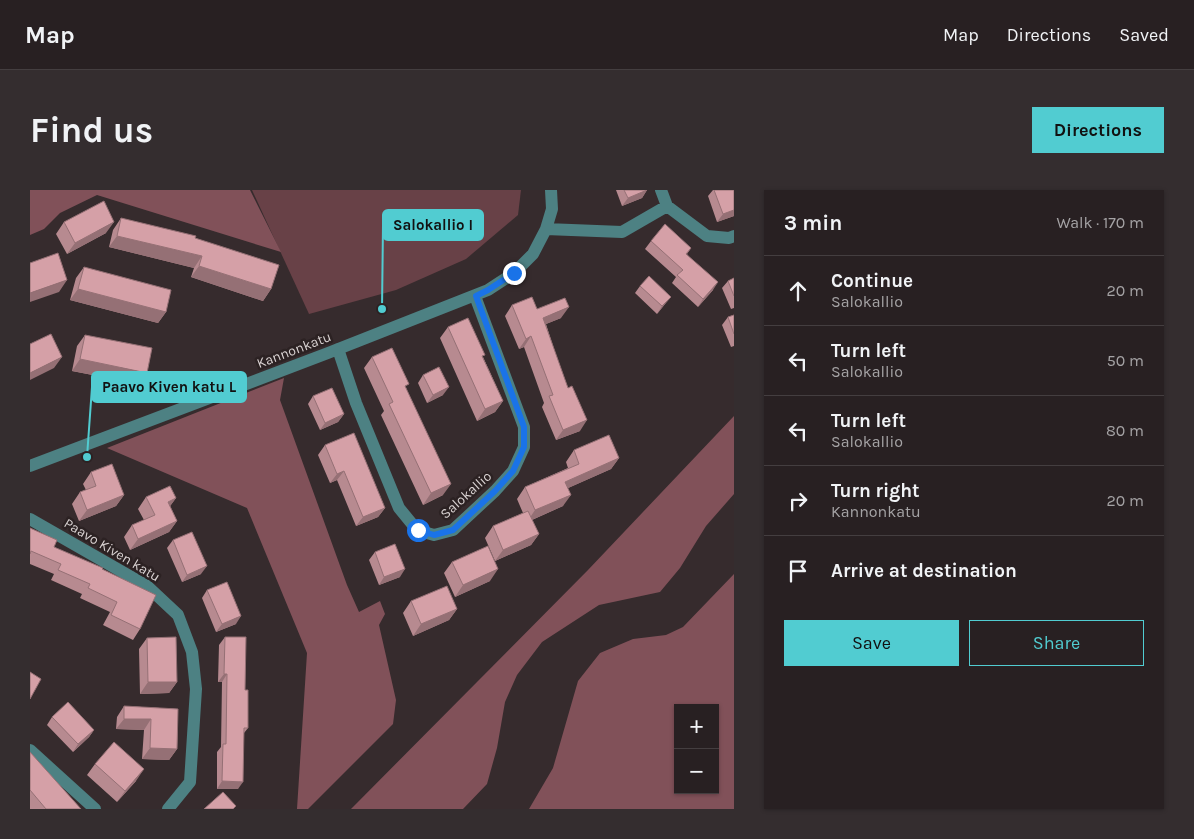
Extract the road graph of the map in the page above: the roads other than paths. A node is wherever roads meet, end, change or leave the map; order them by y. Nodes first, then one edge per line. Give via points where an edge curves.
1 (551, 190) edge
2 (661, 190) edge
3 (667, 206) junction
4 (546, 229) junction
5 (734, 236) edge
6 (476, 296) junction
7 (338, 349) junction
8 (30, 466) edge
9 (30, 519) edge
10 (30, 750) edge
11 (95, 809) edge
12 (168, 809) edge

1 - 4 street, Kannonkatu via 552,209
2 - 3 street
3 - 4 street via 622,232
3 - 5 street via 707,236
4 - 6 street, Kannonkatu via 533,254 514,273
6 - 7 street, Kannonkatu
6 - 7 street, Salokallio via 524,427 524,447 513,471 453,530 434,535 418,530 399,508 356,403
7 - 8 street, Kannonkatu
9 - 12 street, Paavo Kiven katu via 147,586 178,615 192,652 196,690 190,782
10 - 11 street

